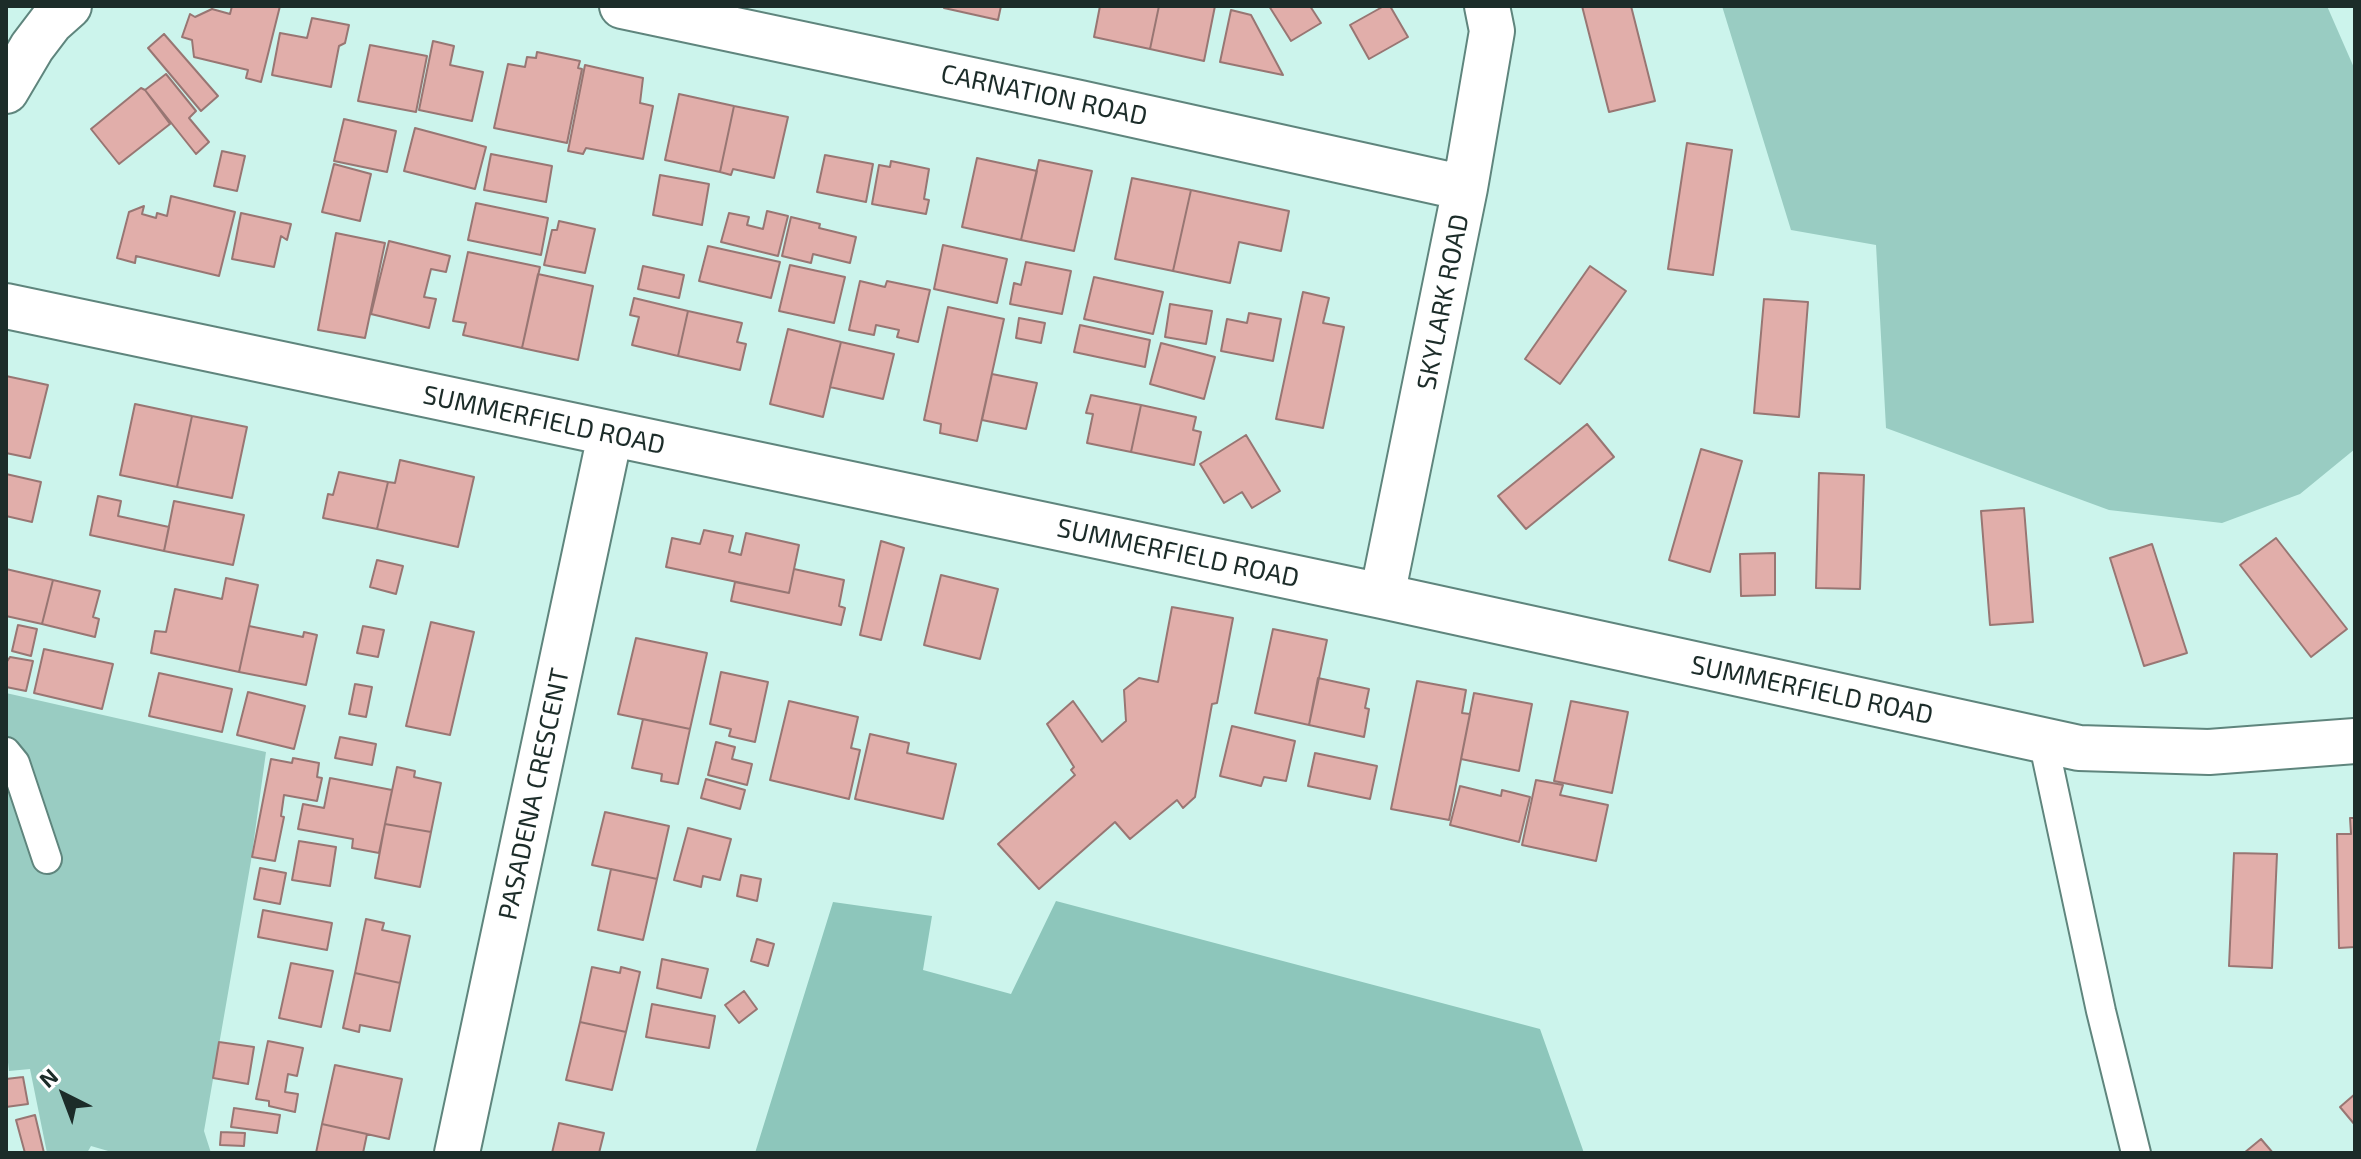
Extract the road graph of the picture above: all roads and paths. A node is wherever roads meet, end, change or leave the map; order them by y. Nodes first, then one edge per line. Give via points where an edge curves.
1 (69, 6) edge
2 (622, 6) edge
3 (1487, 6) edge
4 (6, 91) edge
5 (1465, 188) junction
6 (6, 306) edge
7 (610, 435) junction
8 (1382, 596) junction
9 (2043, 740) junction
10 (2355, 741) edge
11 (6, 752) edge
12 (47, 859) dead end
13 (457, 1153) edge
14 (2136, 1153) edge

1 - 4 street via 32,47
2 - 5 street, CARNATION ROAD
3 - 5 street, SKYLARK ROAD via 1492,31
5 - 8 street, SKYLARK ROAD
6 - 7 street, SUMMERFIELD ROAD
7 - 8 street, SUMMERFIELD ROAD
7 - 13 street, PASADENA CRESCENT
8 - 9 street, SUMMERFIELD ROAD
9 - 10 street, SUMMERFIELD ROAD via 2079,748 2209,752
9 - 14 lane
11 - 12 lane via 15,763

